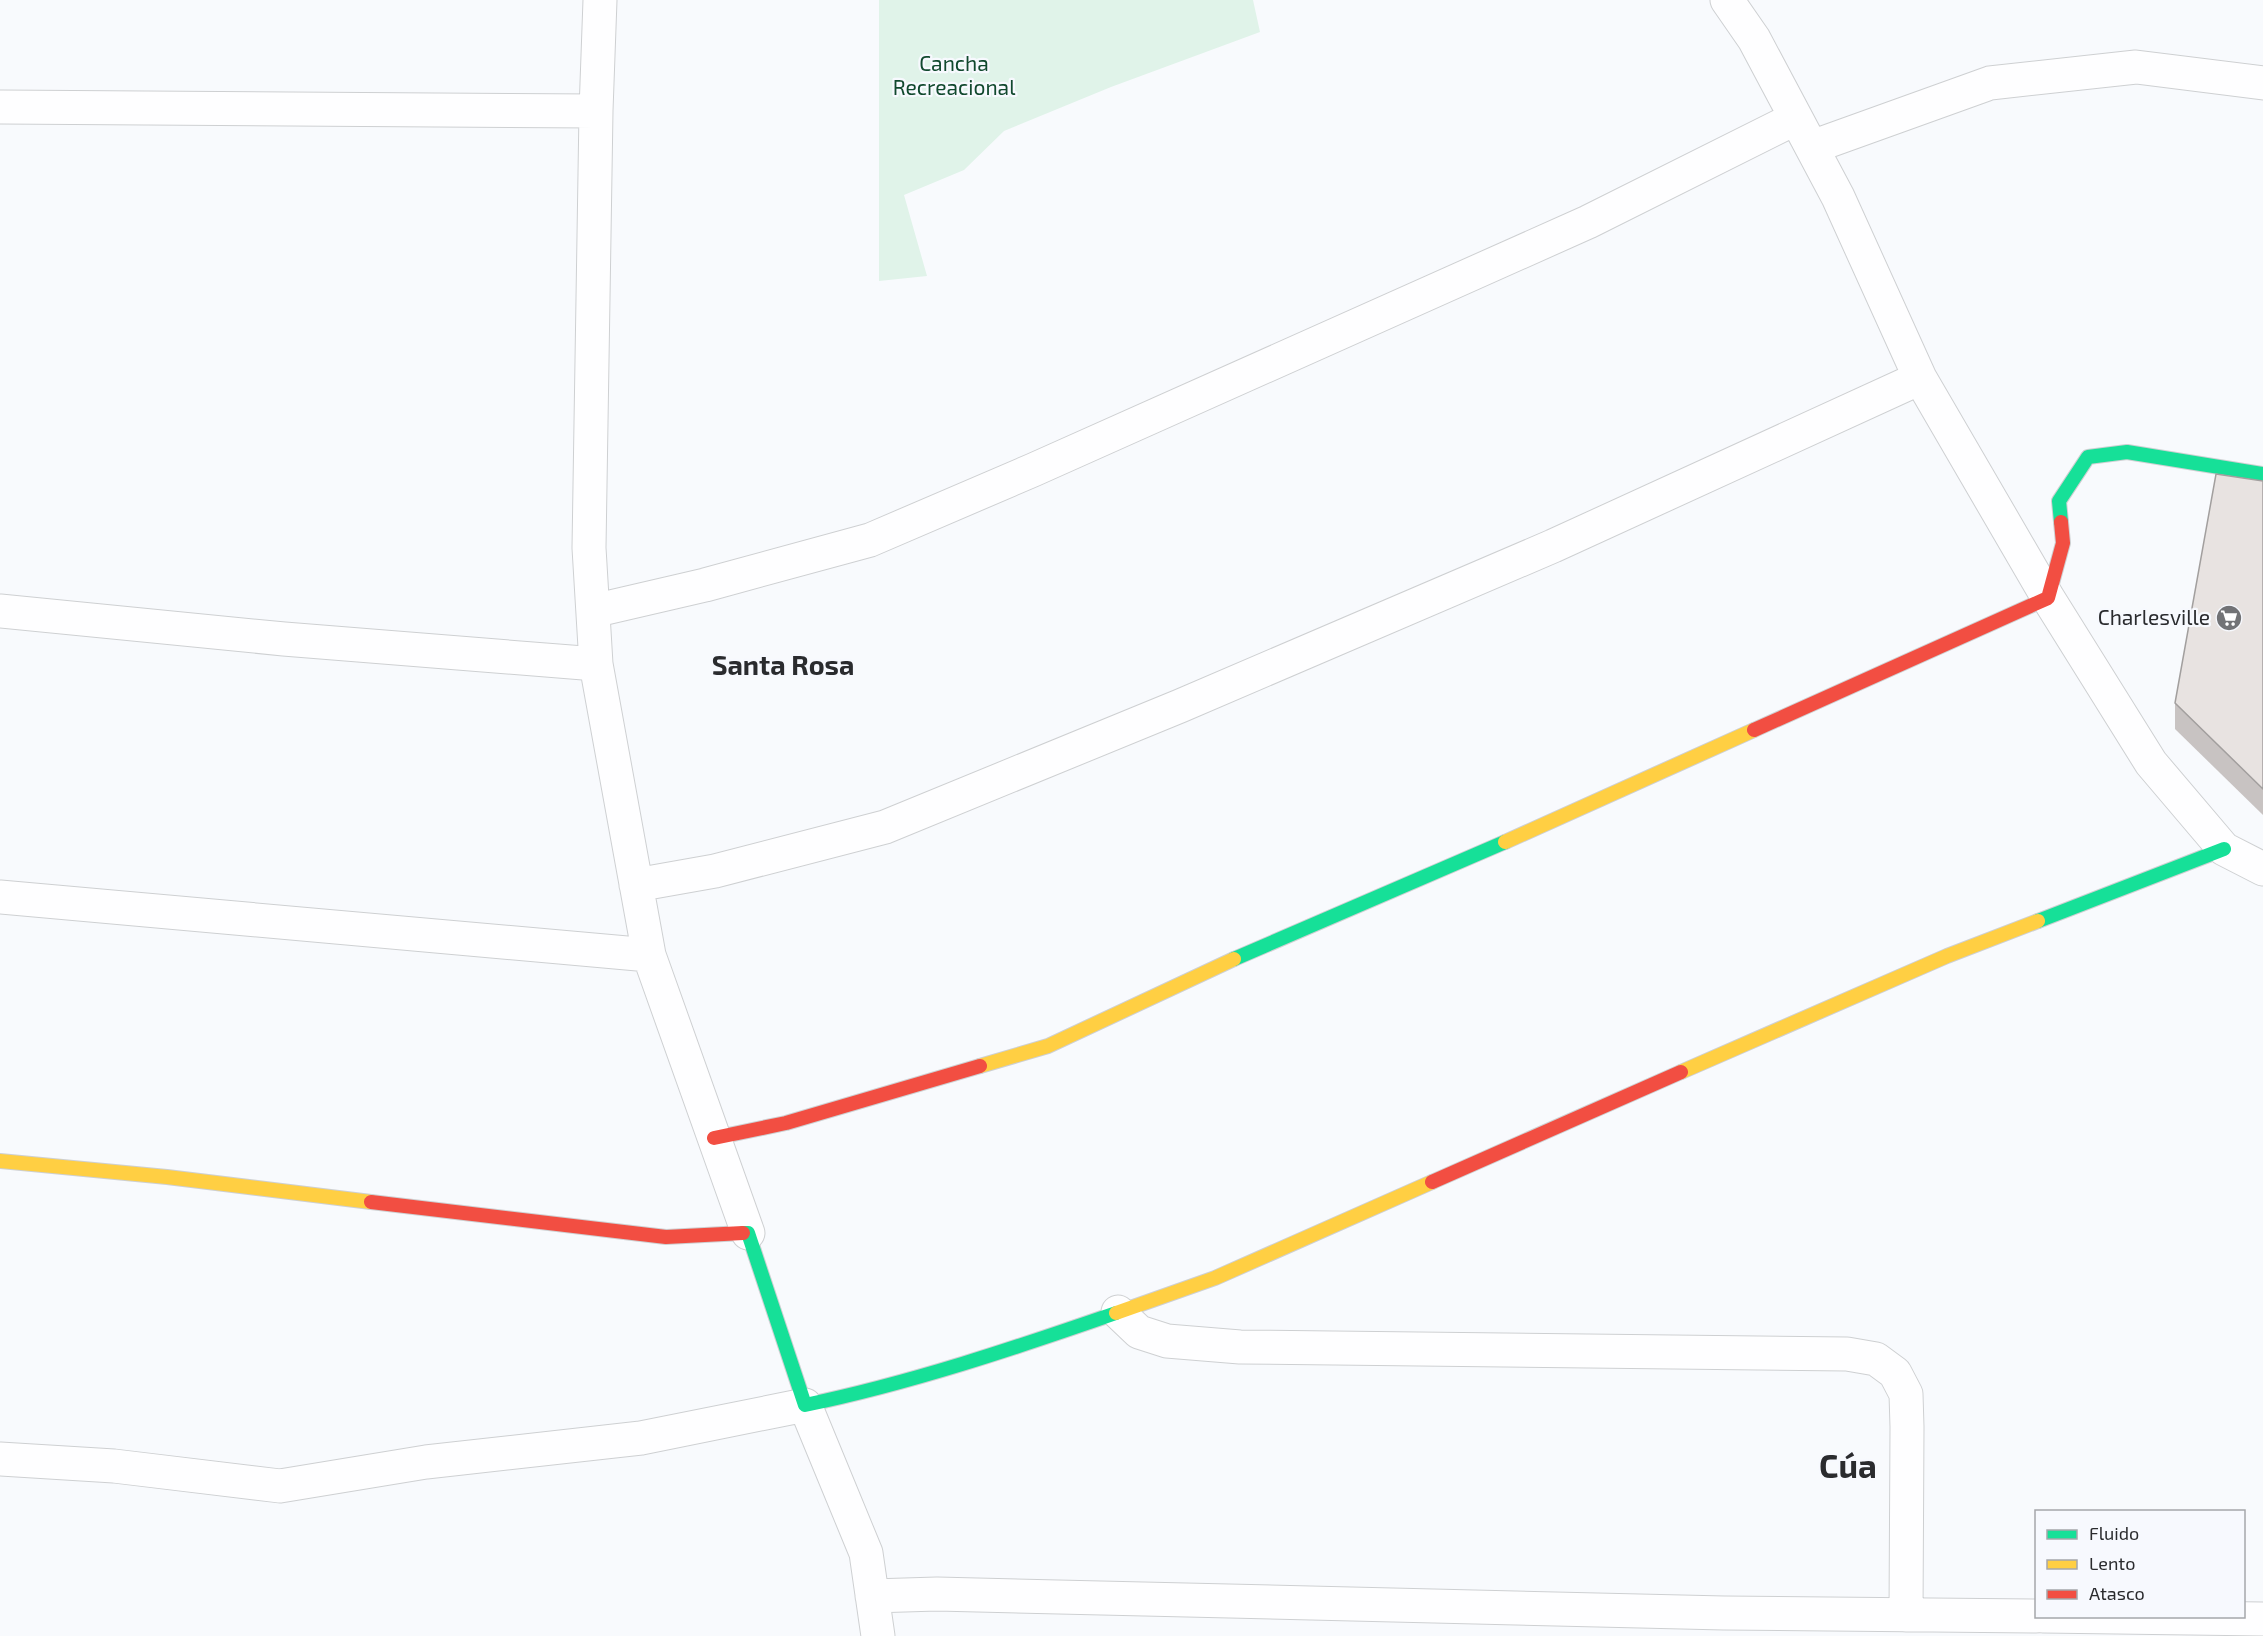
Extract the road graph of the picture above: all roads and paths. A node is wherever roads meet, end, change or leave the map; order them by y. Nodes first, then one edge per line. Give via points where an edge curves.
1 (600, 0) edge
2 (1727, 0) edge
3 (2263, 82) edge
4 (0, 107) edge
5 (596, 111) junction
6 (1796, 118) junction
7 (1812, 147) junction
8 (1920, 378) junction
9 (2263, 474) edge
10 (2048, 598) junction
11 (0, 610) edge
12 (593, 611) junction
13 (596, 664) junction
14 (2224, 849) junction
15 (2263, 869) edge
16 (636, 885) junction
17 (0, 897) edge
18 (649, 955) junction
19 (714, 1138) junction
20 (0, 1161) edge
21 (748, 1233) junction
22 (1118, 1312) junction
23 (806, 1405) junction
24 (0, 1459) edge
25 (873, 1596) junction
26 (1906, 1615) junction
27 (2035, 1616) edge
28 (2153, 1618) edge
29 (2263, 1619) edge
30 (878, 1636) edge

1 - 5 street
2 - 6 street via 1754,39
3 - 7 street via 2136,67 1990,83
4 - 5 street
5 - 12 street via 589,548
6 - 7 street
6 - 12 street via 1588,222 870,540
7 - 8 street
8 - 10 street
8 - 16 street via 1553,546 885,827 715,871
9 - 10 street via 2127,452 2088,457 2059,501 2063,543
10 - 14 street via 2151,763
10 - 19 street via 1518,836 1210,969 1048,1046 797,1120
11 - 13 street via 284,639
12 - 13 street
13 - 16 street
14 - 15 street
14 - 22 street via 1947,956 1215,1278
16 - 18 street
17 - 18 street
18 - 19 street
19 - 21 street
20 - 21 street via 167,1177 666,1237
21 - 23 street
22 - 23 street via 870,1391
22 - 26 street via 1139,1332 1167,1341 1240,1347 1847,1354 1876,1359 1895,1373 1906,1394
23 - 24 street via 641,1438 426,1462 280,1486 114,1466
23 - 25 street via 866,1553
25 - 26 street via 937,1594
25 - 30 street
26 - 27 street
28 - 29 street

